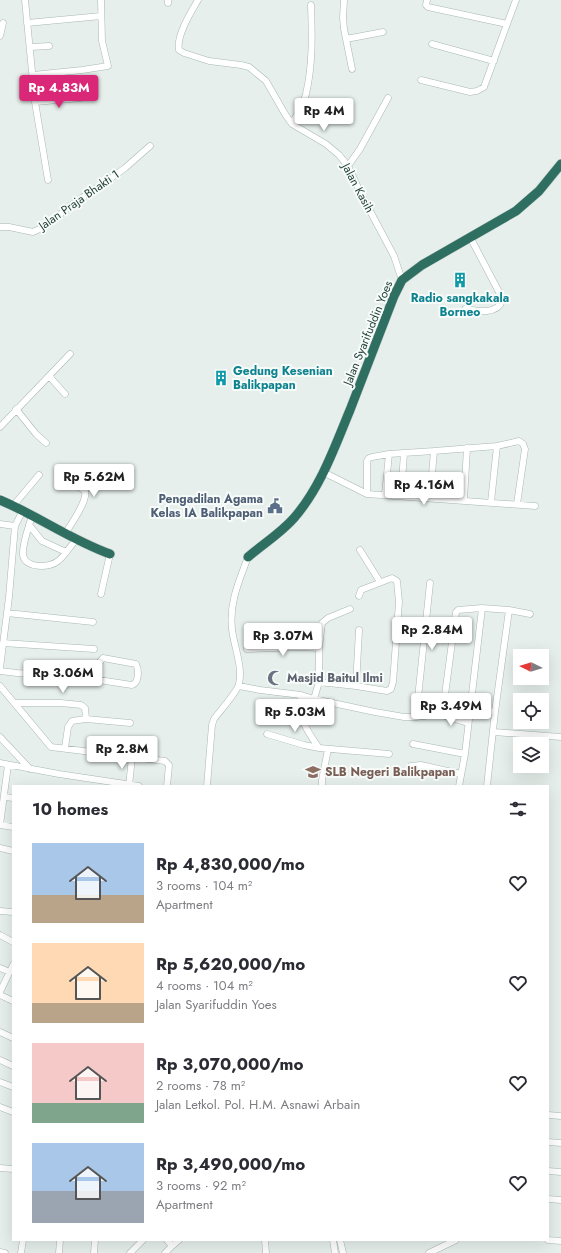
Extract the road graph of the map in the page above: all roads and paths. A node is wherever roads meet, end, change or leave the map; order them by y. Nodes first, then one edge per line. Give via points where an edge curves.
1 (25, 0) edge
2 (101, 0) edge
3 (198, 0) edge
4 (344, 0) edge
5 (427, 0) edge
6 (516, 0) edge
7 (311, 5) dead end
8 (101, 16) junction
9 (27, 23) junction
10 (3, 24) dead end
11 (507, 24) junction
12 (383, 32) dead end
13 (0, 36) edge
14 (346, 39) junction
15 (432, 44) dead end
16 (49, 46) dead end
17 (31, 47) junction
18 (494, 61) junction
19 (352, 70) dead end
20 (33, 75) junction
21 (421, 80) dead end
22 (81, 98) dead end
23 (388, 98) dead end
24 (35, 102) junction
25 (292, 124) junction
26 (150, 146) dead end
27 (561, 164) edge
28 (348, 166) junction
29 (48, 180) dead end
30 (0, 227) edge
31 (470, 237) junction
32 (402, 280) junction
33 (465, 309) dead end
34 (70, 354) dead end
35 (49, 376) junction
36 (65, 394) dead end
37 (16, 409) junction
38 (0, 427) edge
39 (46, 442) dead end
40 (496, 446) junction
41 (467, 448) junction
42 (434, 451) junction
43 (404, 453) junction
44 (389, 454) junction
45 (323, 472) junction
46 (60, 474) dead end
47 (38, 475) dead end
48 (367, 494) junction
49 (385, 494) junction
50 (401, 496) junction
51 (430, 498) junction
52 (0, 499) edge
53 (464, 500) junction
54 (491, 502) junction
55 (517, 504) junction
56 (13, 506) junction
57 (535, 506) dead end
58 (23, 510) junction
59 (31, 520) junction
60 (0, 524) edge
61 (15, 526) junction
62 (65, 534) junction
63 (76, 540) junction
64 (360, 550) dead end
65 (66, 552) junction
66 (110, 554) joint
67 (248, 557) joint
68 (380, 582) junction
69 (430, 583) dead end
70 (101, 594) dead end
71 (359, 596) dead end
72 (482, 608) junction
73 (350, 609) dead end
74 (509, 610) junction
75 (7, 613) junction
76 (530, 614) dead end
77 (93, 622) dead end
78 (359, 630) dead end
79 (3, 643) junction
80 (320, 648) junction
81 (94, 649) dead end
82 (247, 649) dead end
83 (0, 668) edge
84 (0, 671) edge
85 (97, 680) junction
86 (319, 682) junction
87 (0, 686) edge
88 (239, 686) junction
89 (356, 686) junction
90 (301, 695) junction
91 (314, 699) junction
92 (15, 703) junction
93 (470, 709) junction
94 (440, 712) junction
95 (495, 712) junction
96 (416, 717) junction
97 (86, 719) junction
98 (468, 722) junction
99 (130, 723) dead end
100 (494, 732) junction
101 (267, 734) dead end
102 (0, 736) edge
103 (561, 737) edge
104 (414, 744) dead end
105 (65, 748) junction
106 (319, 748) junction
107 (328, 748) junction
108 (389, 754) dead end
109 (465, 754) junction
110 (132, 757) junction
111 (0, 763) edge
112 (8, 765) junction
113 (411, 766) dead end
114 (30, 769) junction
115 (461, 774) junction
116 (129, 785) edge
117 (167, 785) edge
118 (206, 785) edge
119 (322, 785) edge
120 (460, 785) edge
121 (487, 785) edge
122 (5, 797) junction
123 (12, 798) edge
124 (0, 826) edge
125 (12, 827) edge
126 (0, 848) edge
127 (12, 850) edge
128 (0, 911) edge
129 (12, 912) edge
130 (0, 935) edge
131 (12, 941) edge
132 (0, 968) edge
133 (12, 968) edge
134 (10, 972) junction
135 (0, 992) edge
136 (0, 995) edge
137 (12, 1001) edge
138 (0, 1032) edge
139 (12, 1038) edge
140 (0, 1060) edge
141 (12, 1066) edge
142 (0, 1082) edge
143 (12, 1087) edge
144 (0, 1107) edge
145 (12, 1110) edge
146 (549, 1115) edge
147 (561, 1116) edge
148 (549, 1142) edge
149 (561, 1143) edge
150 (0, 1168) edge
151 (12, 1169) edge
152 (549, 1171) edge
153 (561, 1172) edge
154 (549, 1199) edge
155 (561, 1200) edge
156 (549, 1240) edge
157 (23, 1241) edge
158 (60, 1241) edge
159 (95, 1241) edge
160 (142, 1241) edge
161 (168, 1241) edge
162 (178, 1241) edge
163 (265, 1241) edge
164 (333, 1241) edge
165 (340, 1241) edge
166 (454, 1241) edge
167 (561, 1241) edge
168 (172, 1246) junction
169 (0, 1252) edge
170 (133, 1252) edge
171 (5, 1253) edge
172 (21, 1253) edge
173 (59, 1253) edge
174 (94, 1253) edge
175 (165, 1253) edge
176 (266, 1253) edge
177 (335, 1253) edge
178 (342, 1253) edge
179 (429, 1253) edge

1 - 9 street
2 - 8 street
3 - 25 street, Jalan Kasih via 178,42 179,50 209,61 249,67 266,81
4 - 14 street
5 - 11 street via 428,7
6 - 11 street
7 - 25 street via 312,48 306,93
8 - 9 street
8 - 20 street via 107,66
9 - 17 street
10 - 13 street
11 - 18 street
12 - 14 street
14 - 19 street
15 - 18 street
16 - 17 street
17 - 20 street
18 - 21 street via 484,87 476,91 470,92
20 - 24 street
22 - 24 street
23 - 28 street
24 - 29 street
25 - 28 street, Jalan Kasih via 326,144
26 - 30 street, Jalan Praja Bhakti 1 via 125,168 46,226 33,232
27 - 31 highway, Jalan Syarifuddin Yoes via 539,191 516,212
28 - 32 street, Jalan Kasih via 394,256
31 - 32 highway, Jalan Syarifuddin Yoes
31 - 33 street via 502,301 500,307 487,311
32 - 45 highway, Jalan Syarifuddin Yoes
34 - 35 street
35 - 36 street
35 - 37 street
37 - 38 street
37 - 39 street via 36,434
40 - 41 street
40 - 54 street
40 - 55 street via 519,441 524,446
41 - 42 street
41 - 53 street
42 - 43 street
42 - 51 street
43 - 44 street
43 - 50 street
44 - 48 street via 369,458
44 - 49 street
45 - 48 street
45 - 67 highway, Jalan Syarifuddin Yoes via 295,517
46 - 62 street via 86,493
47 - 56 street
48 - 49 street
49 - 50 street
50 - 51 street
51 - 53 street
52 - 56 highway
53 - 54 street
54 - 55 street
55 - 57 street
56 - 58 highway
58 - 59 highway
58 - 61 street
59 - 62 highway
59 - 65 street via 42,542
59 - 65 street via 23,550 23,557 27,562 42,566 52,564
60 - 61 street
61 - 75 street
62 - 63 highway
63 - 65 street
63 - 66 highway
64 - 68 street
66 - 70 street
67 - 88 street via 231,610 240,672
68 - 71 street via 361,590
68 - 89 street via 394,579 397,581 399,593 393,682 391,689 387,691
69 - 96 street
72 - 74 street
72 - 93 street
72 - 94 street via 458,610 456,613
73 - 80 street via 322,623
74 - 76 street
74 - 95 street
75 - 77 street
75 - 79 street
78 - 89 street
79 - 81 street
79 - 83 street
80 - 82 street
80 - 86 street
84 - 85 street
85 - 85 street via 99,663 103,658 136,664 138,668 136,682 132,685
86 - 89 street
86 - 91 street
87 - 92 street
88 - 90 street
88 - 118 street via 212,725
90 - 91 street
90 - 106 street via 300,709 303,721
91 - 96 street via 375,712
92 - 97 street via 81,705 85,708
92 - 105 street via 51,747
93 - 94 street
93 - 95 street
93 - 98 street
94 - 96 street
94 - 98 street
95 - 100 street
97 - 99 street
97 - 105 street via 70,723
98 - 109 street
100 - 103 street
100 - 121 street
101 - 106 street
102 - 114 street
104 - 109 street
105 - 110 street
106 - 107 street
107 - 108 street
107 - 119 street
109 - 115 street
110 - 116 street
110 - 117 street via 167,762
111 - 112 street
112 - 114 street
112 - 122 street
113 - 115 street via 421,765
114 - 116 street
115 - 120 street
122 - 123 street
122 - 124 street
124 - 125 street
126 - 127 street
128 - 129 street
130 - 131 street
132 - 134 street
133 - 134 street
134 - 135 street
136 - 137 street
138 - 139 street
140 - 141 street
142 - 143 street
144 - 145 street
146 - 147 street
148 - 149 street
150 - 151 street
152 - 153 street
154 - 155 street
156 - 167 street
157 - 172 street
158 - 173 street
159 - 174 street
160 - 170 street
161 - 168 street
162 - 168 street
163 - 176 street
164 - 177 street
165 - 178 street
166 - 179 street
168 - 175 street
169 - 171 street

